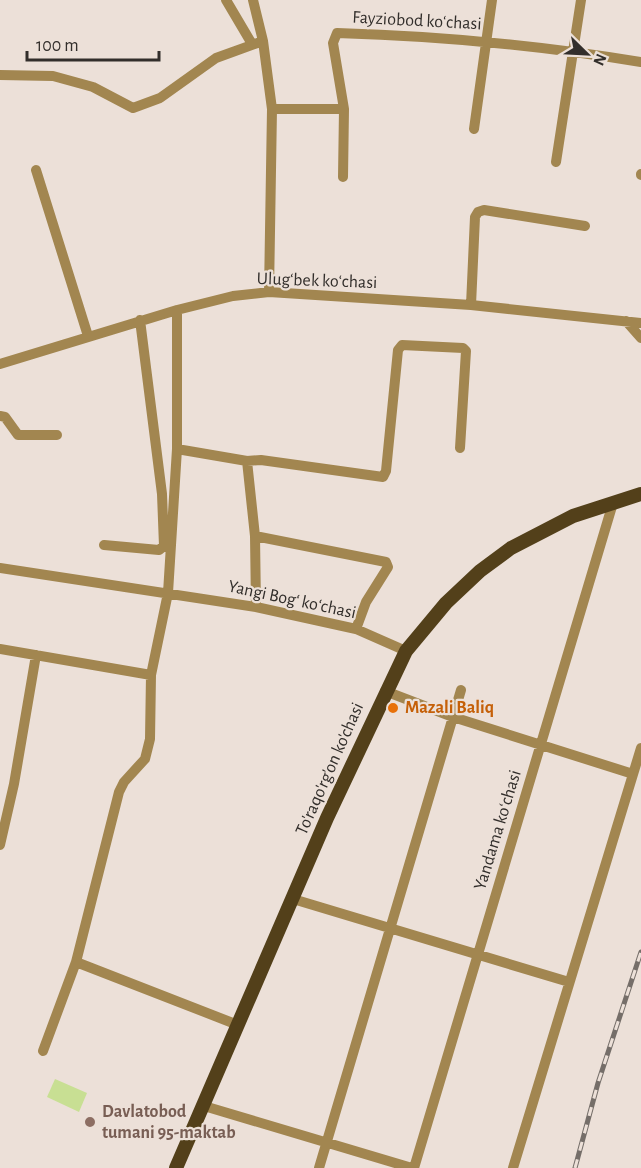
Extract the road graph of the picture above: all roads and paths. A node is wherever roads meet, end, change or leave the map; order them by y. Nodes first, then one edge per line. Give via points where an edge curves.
1 (226, 0) edge
2 (253, 0) edge
3 (492, 0) edge
4 (581, 0) edge
5 (487, 41) junction
6 (258, 43) junction
7 (574, 51) junction
8 (641, 62) edge
9 (0, 75) edge
10 (272, 109) junction
11 (344, 110) junction
12 (474, 129) dead end
13 (556, 162) dead end
14 (36, 170) dead end
15 (342, 177) dead end
16 (585, 226) dead end
17 (269, 292) junction
18 (471, 305) junction
19 (177, 310) junction
20 (140, 320) junction
21 (626, 321) junction
22 (641, 322) edge
23 (88, 336) junction
24 (641, 338) edge
25 (0, 364) edge
26 (0, 416) edge
27 (57, 435) dead end
28 (460, 448) dead end
29 (177, 449) junction
30 (247, 461) junction
31 (641, 494) edge
32 (613, 503) junction
33 (255, 537) junction
34 (104, 545) dead end
35 (0, 568) edge
36 (168, 593) junction
37 (256, 607) junction
38 (356, 629) junction
39 (0, 649) edge
40 (406, 651) junction
41 (36, 655) junction
42 (151, 675) junction
43 (460, 690) dead end
44 (385, 691) junction
45 (453, 717) junction
46 (542, 743) junction
47 (641, 748) edge
48 (633, 774) junction
49 (0, 845) edge
50 (293, 899) junction
51 (388, 929) junction
52 (477, 955) junction
53 (76, 962) junction
54 (569, 982) junction
55 (238, 1025) junction
56 (43, 1051) dead end
57 (204, 1106) junction
58 (327, 1142) junction
59 (176, 1168) edge
60 (319, 1168) edge
61 (413, 1168) edge
62 (513, 1168) edge

1 - 6 street
2 - 6 street
3 - 5 street
4 - 7 street
5 - 7 street, Fayziobod koʻchasi
5 - 11 street, Fayziobod koʻchasi via 337,33 333,43
5 - 12 street
6 - 9 street via 216,57 160,98 133,108 93,87 53,76
6 - 10 street
7 - 8 street, Fayziobod koʻchasi
7 - 13 street
10 - 11 street
10 - 17 street
11 - 15 street
14 - 23 street
16 - 18 street via 478,212
17 - 18 street, Ulugʻbek koʻchasi
17 - 19 street, Ulugʻbek koʻchasi
18 - 21 street, Ulugʻbek koʻchasi
19 - 20 street, Ulugʻbek koʻchasi
19 - 29 street
20 - 23 street, Ulugʻbek koʻchasi
20 - 34 street via 160,472 164,546 159,550
21 - 22 street, Ulugʻbek koʻchasi
21 - 24 street
23 - 25 street, Ulugʻbek koʻchasi
26 - 27 street via 18,435
28 - 30 street via 466,351 412,344 402,345 398,350 383,477
29 - 30 street
29 - 36 street
30 - 33 street
31 - 32 main road, To'raqo'rg'on ko'chasi
32 - 40 main road, To'raqo'rg'on ko'chasi via 573,516 511,548 446,603
32 - 46 street, Yandama koʻchasi
33 - 37 street
33 - 38 street via 387,562 388,567 366,602
35 - 36 street, Yangi Bogʻ koʻchasi
36 - 37 street, Yangi Bogʻ koʻchasi
36 - 42 street
37 - 38 street, Yangi Bogʻ koʻchasi
38 - 40 street, Yangi Bogʻ koʻchasi
39 - 41 street
40 - 44 main road, To'raqo'rg'on ko'chasi
41 - 42 street
41 - 49 street
42 - 53 street via 147,749 119,792
43 - 45 street
44 - 45 street
44 - 50 main road, To'raqo'rg'on ko'chasi
45 - 46 street
45 - 51 street
46 - 48 street
46 - 52 street, Yandama koʻchasi
47 - 48 street
48 - 54 street
50 - 51 street
50 - 55 main road, To'raqo'rg'on ko'chasi
51 - 52 street
51 - 58 street
52 - 54 street
52 - 61 street, Yandama koʻchasi
53 - 55 street
53 - 56 street
54 - 62 street
55 - 57 main road, To'raqo'rg'on ko'chasi
57 - 58 street
57 - 59 main road, To'raqo'rg'on ko'chasi
58 - 60 street
58 - 61 street

